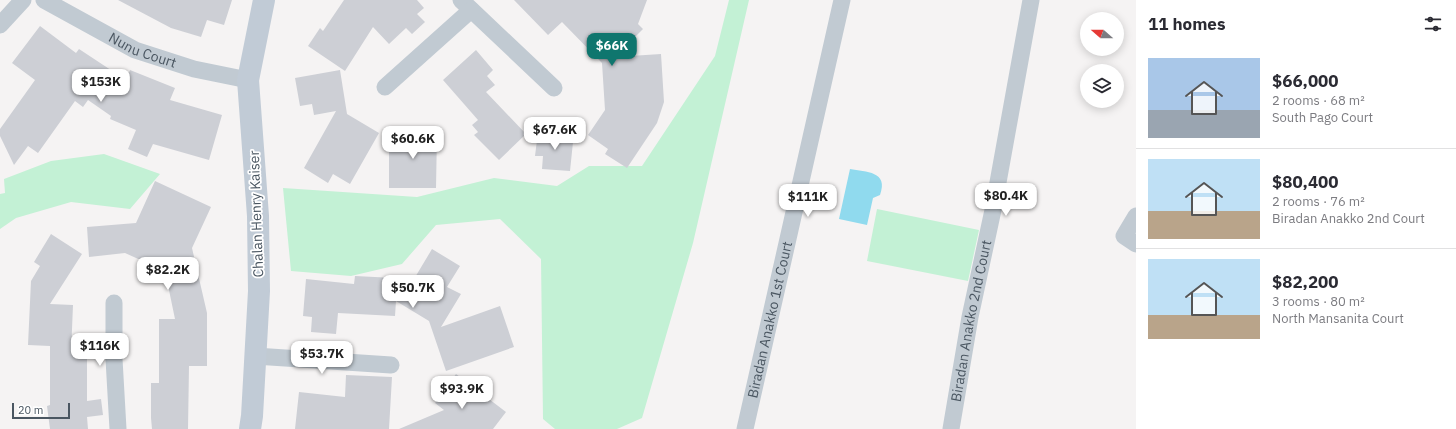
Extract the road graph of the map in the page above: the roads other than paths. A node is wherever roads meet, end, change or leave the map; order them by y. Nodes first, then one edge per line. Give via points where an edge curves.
1 (23, 0) edge
2 (44, 0) edge
3 (264, 0) edge
4 (842, 0) edge
5 (1031, 0) edge
6 (466, 5) edge
7 (0, 25) edge
8 (248, 80) junction
9 (385, 86) dead end
10 (554, 88) dead end
11 (1136, 216) edge
12 (1130, 240) edge
13 (114, 303) dead end
14 (255, 356) junction
15 (391, 366) dead end
16 (118, 429) edge
17 (250, 429) edge
18 (745, 429) edge
19 (951, 429) edge

1 - 7 street
2 - 8 street, Nunu Court via 135,50 194,69
3 - 8 street, Chalan Henry Kaiser
4 - 18 street, Biradan Anakko 1st Court
5 - 19 street, Biradan Anakko 2nd Court
6 - 9 street
6 - 10 street
8 - 14 street, Chalan Henry Kaiser via 258,216 259,292
11 - 12 street
13 - 16 street
14 - 15 street
14 - 17 street, Chalan Henry Kaiser

